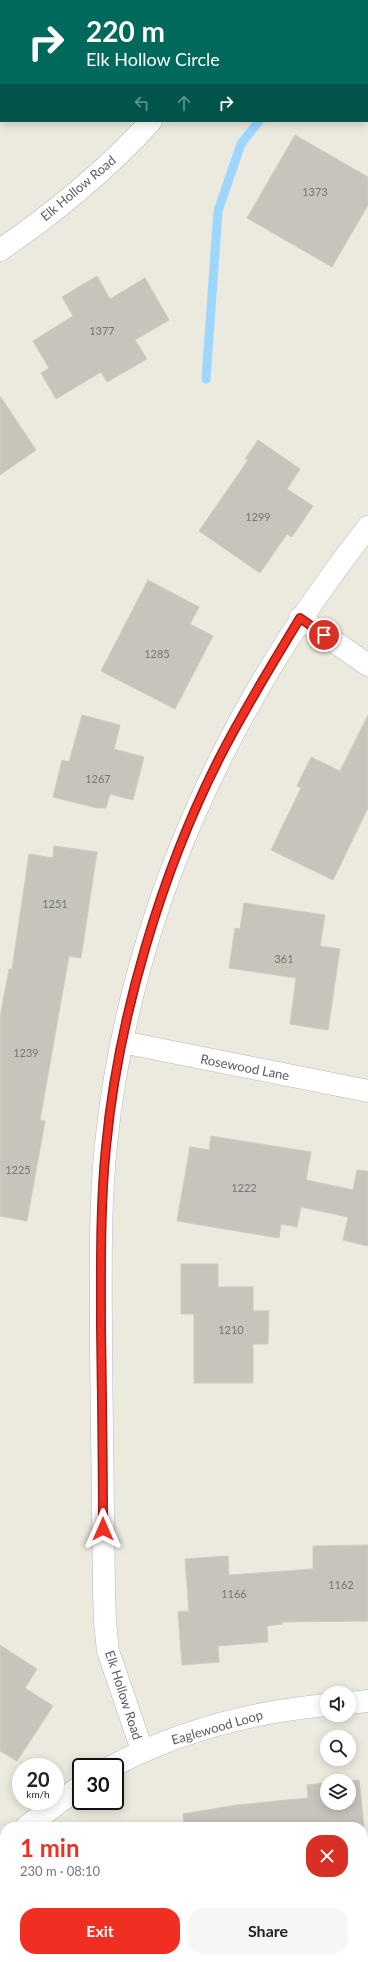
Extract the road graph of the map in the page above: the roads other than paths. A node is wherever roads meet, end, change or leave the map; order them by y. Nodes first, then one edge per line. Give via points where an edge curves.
1 (150, 122) edge
2 (0, 250) edge
3 (368, 527) edge
4 (300, 618) junction
5 (368, 665) edge
6 (122, 1042) junction
7 (368, 1091) edge
8 (368, 1702) edge
9 (356, 1703) edge
10 (320, 1706) edge
11 (142, 1750) junction
12 (124, 1760) edge
13 (72, 1793) edge
14 (33, 1822) edge

1 - 2 street, Elk Hollow Road via 105,167
3 - 4 street, Elk Hollow Road
4 - 5 street
4 - 6 street, Elk Hollow Road via 257,688 220,756 192,819 167,881 147,945
6 - 7 street, Rosewood Lane
6 - 11 street, Elk Hollow Road via 106,1146 101,1226 104,1622 108,1651
8 - 9 street
10 - 11 street, Eaglewood Loop via 264,1713 234,1720
11 - 12 street, Eaglewood Loop
13 - 14 street

